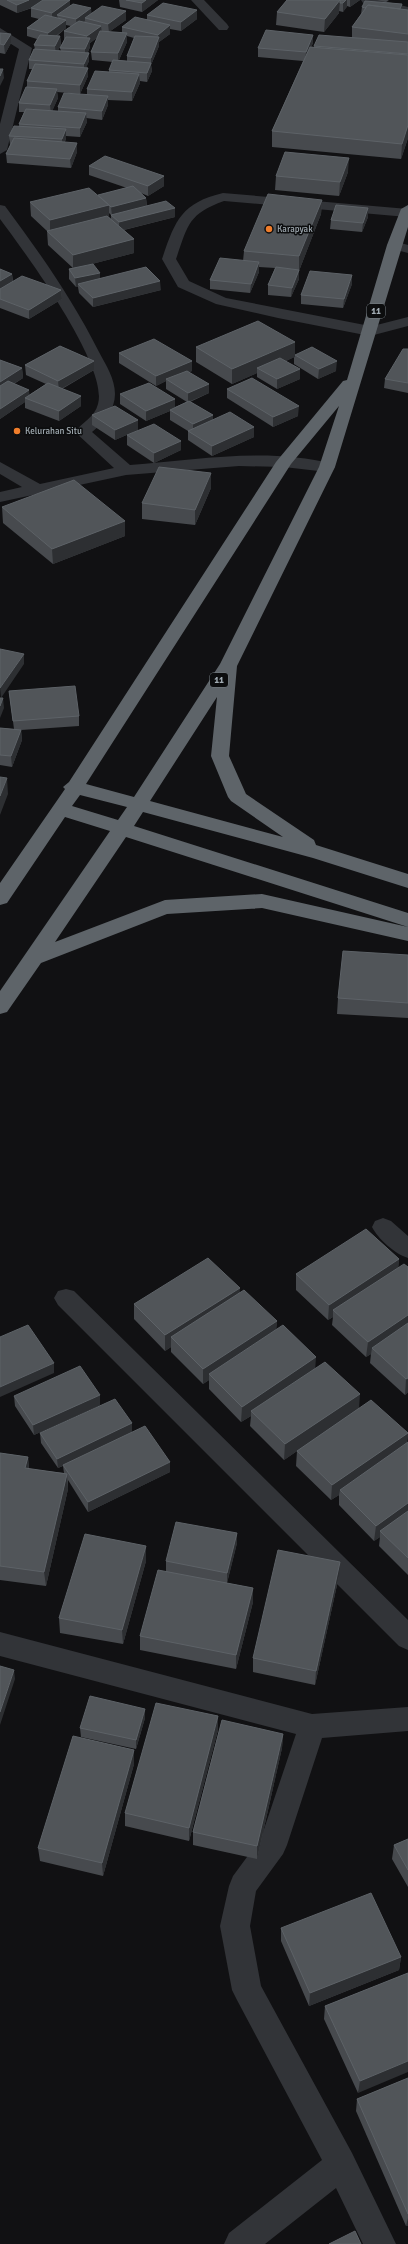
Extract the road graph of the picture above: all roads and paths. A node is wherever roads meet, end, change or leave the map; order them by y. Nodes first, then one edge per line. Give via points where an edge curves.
1 (197, 0) edge
2 (367, 0) edge
3 (408, 11) edge
4 (223, 27) dead end
5 (0, 32) edge
6 (5, 115) edge
7 (0, 150) edge
8 (0, 209) edge
9 (407, 211) edge
10 (401, 247) edge
11 (408, 321) edge
12 (370, 331) junction
13 (355, 375) junction
14 (284, 462) junction
15 (0, 467) edge
16 (327, 467) junction
17 (126, 470) junction
18 (37, 489) junction
19 (0, 497) edge
20 (229, 664) junction
21 (73, 787) junction
22 (138, 805) junction
23 (61, 809) junction
24 (121, 829) junction
25 (320, 853) junction
26 (408, 881) edge
27 (0, 898) edge
28 (408, 920) edge
29 (408, 934) edge
30 (34, 958) junction
31 (0, 1007) edge
32 (383, 1228) dead end
33 (408, 1249) edge
34 (66, 1298) dead end
35 (408, 1638) edge
36 (0, 1644) edge
37 (408, 1719) edge
38 (312, 1726) junction
39 (341, 2164) junction
40 (240, 2244) edge
41 (380, 2244) edge

1 - 4 street
2 - 3 street
5 - 6 street via 26,48
6 - 7 street
8 - 17 street via 37,258 78,323 107,382 108,399 104,411 83,432
9 - 10 highway, 11
9 - 12 street via 223,197 199,205 183,218 169,259 183,284 221,301
10 - 12 highway, 11
11 - 12 street
12 - 13 highway, 11
13 - 14 highway, 11
13 - 16 highway, 11
14 - 16 street
14 - 17 street via 239,461
14 - 21 highway, 11
15 - 18 street
16 - 20 highway, 11
17 - 18 street
18 - 19 street
20 - 22 highway, 11
20 - 25 highway via 220,756 238,797
21 - 22 highway
21 - 23 highway, 11
22 - 24 highway, 11
22 - 25 highway
23 - 24 highway
23 - 27 highway, 11
24 - 28 highway
24 - 30 highway, 11
25 - 26 highway
29 - 30 highway via 262,901 165,907
30 - 31 highway, 11
32 - 33 street
34 - 35 street
36 - 38 street
37 - 38 street
38 - 39 street via 273,1846 243,1886 235,1926 247,1990
39 - 40 street
39 - 41 street

